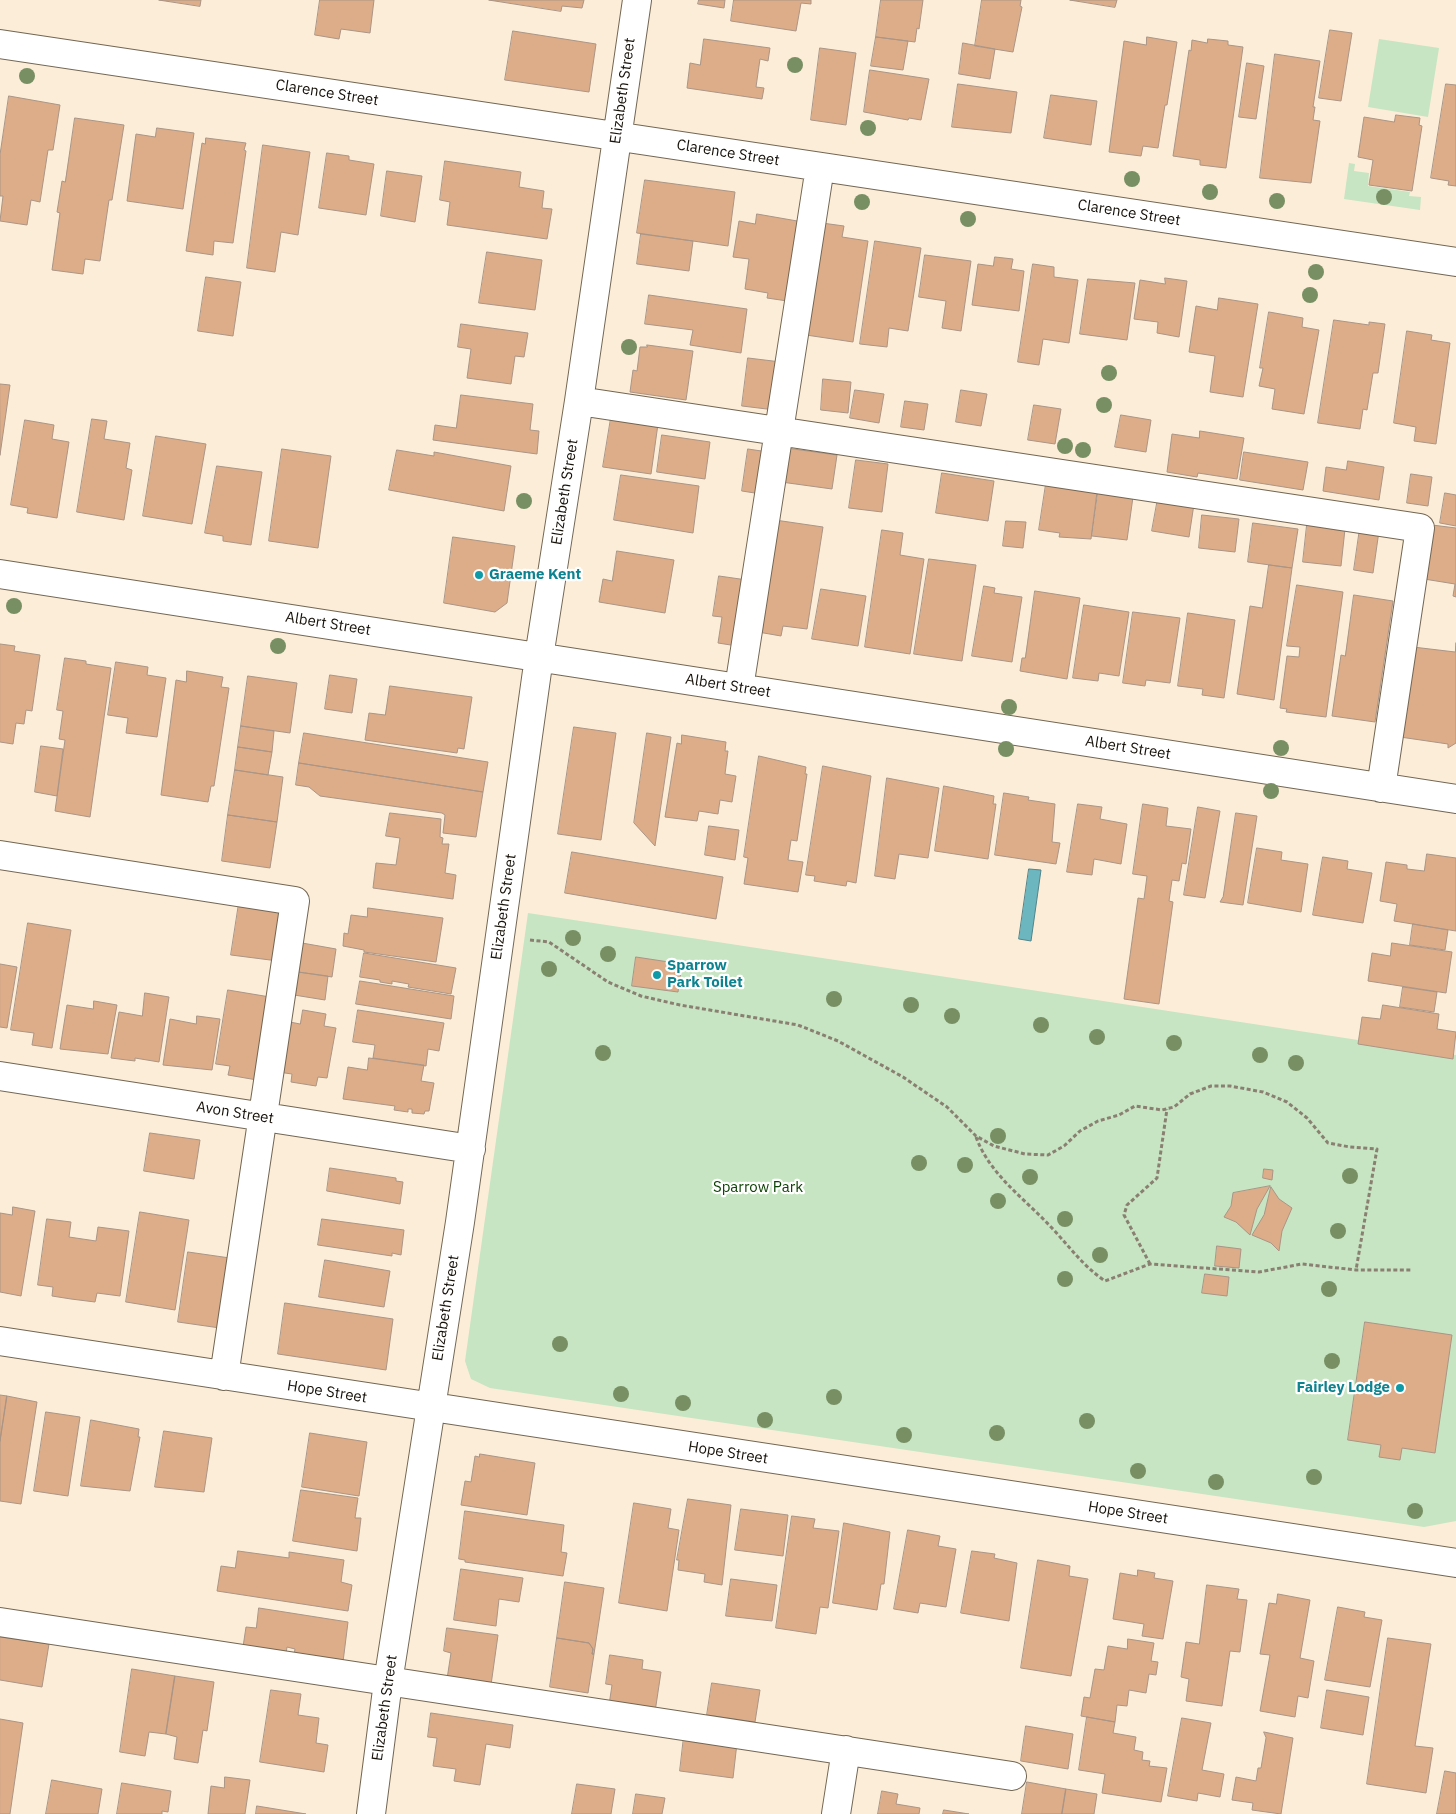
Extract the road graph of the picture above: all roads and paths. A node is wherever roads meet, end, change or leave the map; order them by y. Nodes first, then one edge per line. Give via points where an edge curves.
1 (637, 0) edge
2 (0, 44) edge
3 (616, 136) junction
4 (820, 167) junction
5 (1456, 262) edge
6 (579, 401) junction
7 (780, 431) junction
8 (0, 574) edge
9 (539, 657) junction
10 (739, 688) junction
11 (1381, 788) junction
12 (1456, 799) edge
13 (0, 855) edge
14 (530, 940) dead end
15 (0, 1076) edge
16 (1168, 1109) junction
17 (263, 1117) junction
18 (976, 1136) junction
19 (471, 1149) junction
20 (1150, 1264) junction
21 (1356, 1270) junction
22 (1412, 1270) dead end
23 (0, 1341) edge
24 (224, 1376) junction
25 (431, 1408) junction
26 (1456, 1563) edge
27 (0, 1622) edge
28 (388, 1682) junction
29 (846, 1750) junction
30 (1012, 1776) dead end
31 (371, 1814) edge
32 (836, 1814) edge

1 - 3 street, Elizabeth Street
2 - 3 street, Clarence Street
3 - 4 street, Clarence Street
3 - 6 street, Elizabeth Street
4 - 5 street, Clarence Street
4 - 7 street
6 - 7 street
6 - 9 street, Elizabeth Street
7 - 10 street
7 - 11 street via 1420,528
8 - 9 street, Albert Street
9 - 10 street, Albert Street
9 - 19 street, Elizabeth Street
10 - 11 street, Albert Street
11 - 12 street, Albert Street
13 - 17 street via 295,901
14 - 18 path via 549,942 608,982 641,996 680,1006 798,1025 838,1041 903,1077 947,1107
15 - 17 street, Avon Street
16 - 18 path via 1136,1106 1080,1131 1048,1155 1025,1154 994,1146
16 - 20 path via 1157,1178 1127,1205 1124,1215
16 - 21 path via 1190,1094 1210,1086 1263,1092 1287,1102 1307,1118 1328,1143 1377,1149
17 - 19 street, Avon Street
17 - 24 street
18 - 20 path via 983,1154 997,1174 1105,1281
19 - 25 street, Elizabeth Street
20 - 21 path via 1260,1272 1302,1264
21 - 22 path
23 - 24 street, Hope Street
24 - 25 street, Hope Street
25 - 26 street, Hope Street
25 - 28 street, Elizabeth Street
27 - 28 street
28 - 29 street
28 - 31 street, Elizabeth Street
29 - 30 street
29 - 32 street

